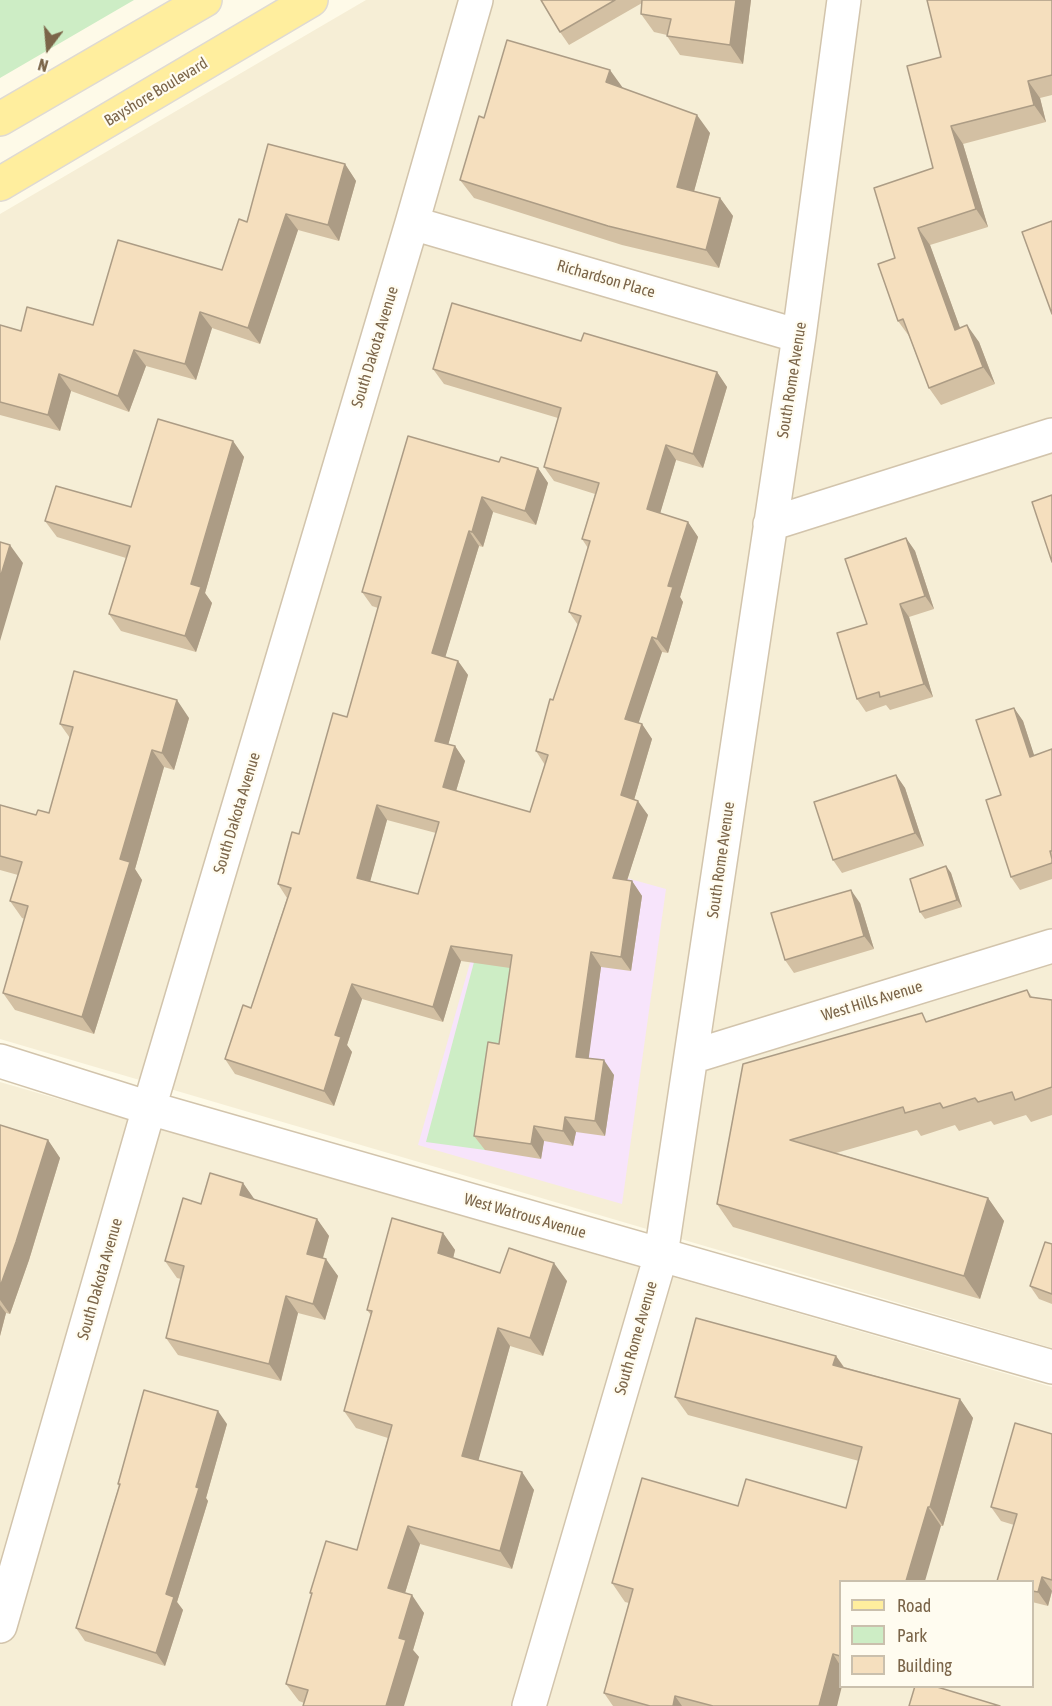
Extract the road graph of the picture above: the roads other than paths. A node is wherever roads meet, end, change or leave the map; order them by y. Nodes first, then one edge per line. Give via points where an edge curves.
1 (205, 0) edge
2 (311, 0) edge
3 (476, 0) edge
4 (844, 0) edge
5 (0, 119) edge
6 (0, 184) edge
7 (412, 223) junction
8 (799, 336) junction
9 (1052, 435) edge
10 (770, 524) junction
11 (1052, 946) edge
12 (692, 1057) junction
13 (0, 1061) edge
14 (149, 1108) junction
15 (661, 1255) junction
16 (1052, 1367) edge
17 (0, 1626) edge
18 (529, 1706) edge

1 - 5 main road
2 - 6 main road, Bayshore Boulevard
3 - 7 street, South Dakota Avenue
4 - 8 street, South Rome Avenue
7 - 8 street, Richardson Place
7 - 14 street, South Dakota Avenue
8 - 10 street, South Rome Avenue
9 - 10 street
10 - 12 street, South Rome Avenue
11 - 12 street, West Hills Avenue
12 - 15 street, South Rome Avenue
13 - 14 street, West Watrous Avenue
14 - 15 street, West Watrous Avenue
14 - 17 street, South Dakota Avenue
15 - 16 street, West Watrous Avenue
15 - 18 street, South Rome Avenue

